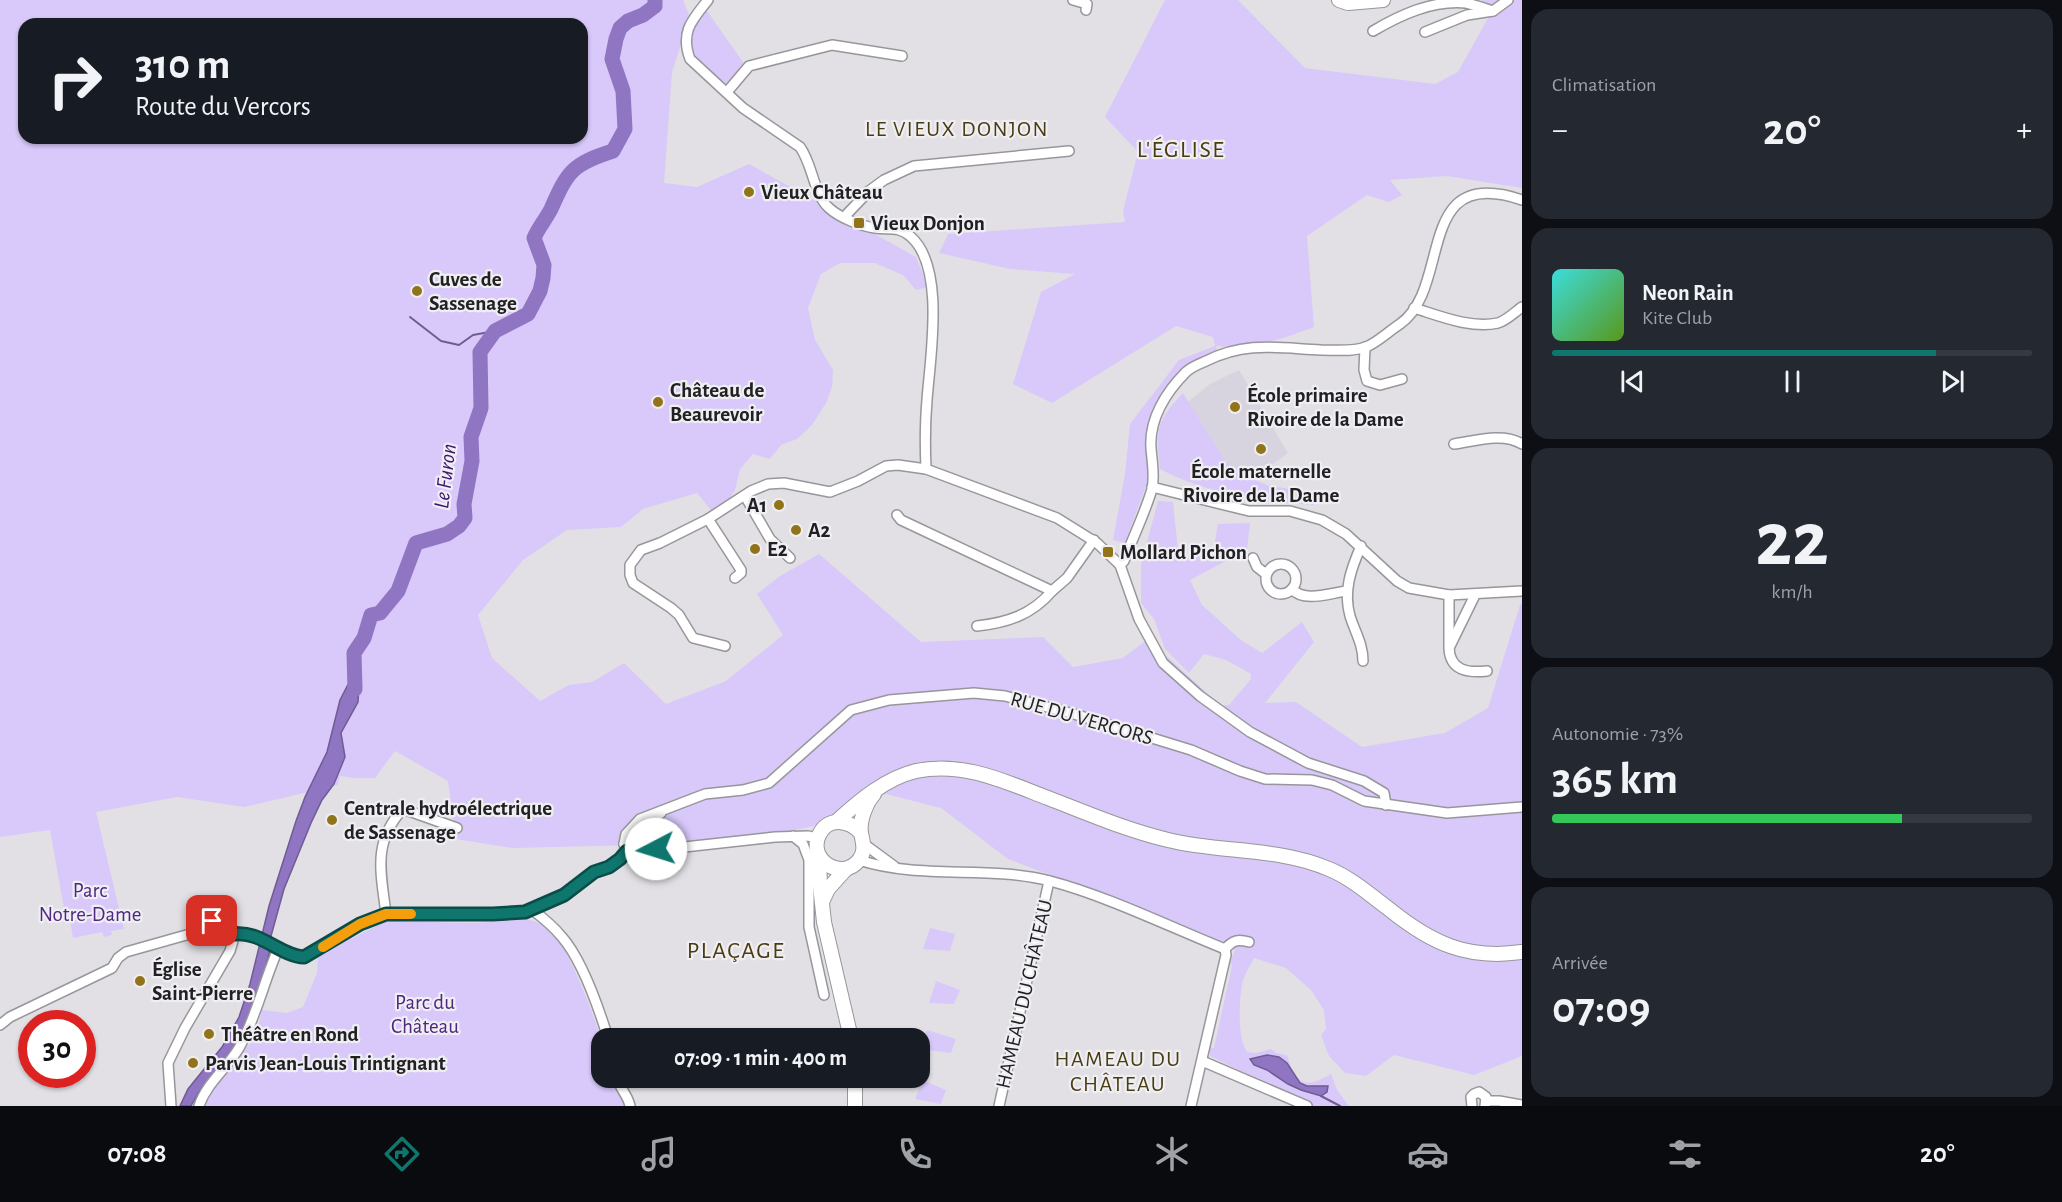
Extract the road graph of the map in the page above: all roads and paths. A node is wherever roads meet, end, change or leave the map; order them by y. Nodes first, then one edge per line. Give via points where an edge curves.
1 (708, 0) edge
2 (1073, 0) edge
3 (1339, 0) edge
4 (1383, 0) edge
5 (1508, 0) edge
6 (1086, 10) dead end
7 (1493, 11) junction
8 (1373, 32) dead end
9 (1425, 32) dead end
10 (902, 56) dead end
11 (727, 92) junction
12 (1068, 151) dead end
13 (1522, 200) edge
14 (846, 218) junction
15 (1522, 307) edge
16 (1414, 308) junction
17 (1365, 347) junction
18 (1402, 379) dead end
19 (1454, 444) dead end
20 (1522, 444) edge
21 (926, 469) junction
22 (1152, 487) junction
23 (744, 496) junction
24 (897, 515) dead end
25 (708, 519) junction
26 (1094, 540) junction
27 (1361, 546) junction
28 (790, 558) dead end
29 (1253, 558) dead end
30 (1120, 564) junction
31 (1266, 574) junction
32 (735, 578) dead end
33 (1292, 589) junction
34 (1052, 591) junction
35 (1347, 591) junction
36 (1522, 591) edge
37 (1449, 595) junction
38 (1475, 595) junction
39 (977, 626) dead end
40 (725, 646) dead end
41 (1449, 648) junction
42 (1363, 661) dead end
43 (1487, 671) dead end
44 (881, 785) junction
45 (1386, 804) junction
46 (1522, 807) edge
47 (837, 821) junction
48 (458, 828) dead end
49 (793, 836) junction
50 (817, 838) junction
51 (863, 839) junction
52 (626, 848) junction
53 (819, 857) junction
54 (859, 860) junction
55 (896, 867) junction
56 (846, 869) junction
57 (1049, 881) junction
58 (822, 902) junction
59 (531, 909) junction
60 (386, 914) junction
61 (235, 934) junction
62 (1249, 942) dead end
63 (275, 945) junction
64 (1225, 949) junction
65 (1522, 952) edge
66 (824, 995) dead end
67 (2, 1022) edge
68 (605, 1028) edge
69 (849, 1028) edge
70 (1202, 1061) junction
71 (621, 1088) edge
72 (855, 1088) edge
73 (1486, 1104) edge
74 (1522, 1105) edge
75 (171, 1106) edge
76 (199, 1106) edge
77 (630, 1106) edge
78 (855, 1106) edge
79 (999, 1106) edge
80 (1191, 1106) edge
81 (1308, 1106) edge
82 (1472, 1106) edge

1 - 11 street via 688,29 687,49 690,59
2 - 6 street via 1088,4
3 - 4 main road
5 - 7 street
7 - 8 street via 1463,2 1430,4
7 - 9 street via 1467,15
10 - 11 street via 832,45 749,66
11 - 14 street via 800,147 822,199
12 - 14 street via 914,166 869,191
13 - 16 street via 1502,193 1476,194 1460,201 1444,220
14 - 21 street via 878,229 898,229 911,236 921,250 930,276 934,309
15 - 16 street via 1500,322 1477,324
16 - 17 street via 1407,319
17 - 18 street via 1367,381 1380,385
17 - 22 street via 1340,351 1242,348 1187,371 1167,395 1153,421
19 - 20 street via 1500,438
21 - 23 street via 886,466 831,492 776,483
21 - 26 street via 1057,518
22 - 27 street via 1249,511 1309,515
22 - 30 street
23 - 25 street
23 - 28 street via 770,539
24 - 34 street
25 - 32 street via 741,570
25 - 40 street via 641,550 630,565 630,575 633,583 679,615 690,636
26 - 30 street
26 - 34 street via 1067,578
27 - 35 street
27 - 37 street via 1409,588
29 - 31 street
30 - 45 street via 1139,619 1163,663 1185,683 1250,732 1308,763 1364,781 1384,793
31 - 33 street via 1270,590 1282,594
31 - 33 street via 1274,564 1291,567 1296,578
33 - 35 street via 1304,596
34 - 39 street via 1027,613
35 - 42 street
36 - 38 street
37 - 38 street
37 - 41 street
38 - 41 street
41 - 43 street via 1453,664 1468,673
44 - 47 main road
44 - 51 main road via 869,799 862,819
44 - 65 main road via 915,771 973,771 1124,828 1170,841 1302,860 1345,877 1420,933 1440,943 1476,954
45 - 46 street, RUE DU VERCORS via 1447,813
45 - 52 street, RUE DU VERCORS via 1364,801 1312,780 1265,779 1191,750 1074,714 1005,696 974,693 889,700 851,710 769,783 705,795 663,812
47 - 50 main road via 828,824
47 - 51 main road via 855,826
48 - 60 street via 403,809 399,813 383,839 381,874
49 - 50 street
49 - 52 street via 639,852
49 - 66 street via 803,844 809,860 808,927
50 - 53 main road
51 - 54 main road
51 - 55 street
52 - 59 street, RUE DU VERCORS via 609,867 594,872 564,895
53 - 56 main road via 826,865
53 - 58 main road
54 - 55 street
54 - 56 main road
55 - 57 street via 989,872
56 - 58 main road
57 - 64 street
57 - 79 street, HAMEAU DU CHÂTEAU
58 - 69 main road
59 - 60 street, RUE DU VERCORS via 500,914
59 - 68 street via 572,950
60 - 63 street via 360,924 304,957
61 - 63 street
61 - 67 street via 217,921 197,932 126,952 112,968
61 - 75 street via 230,951 168,1063
62 - 64 street via 1238,939
63 - 76 street via 247,1032
64 - 70 street
70 - 80 street
70 - 81 street
71 - 77 street
72 - 78 main road
73 - 74 street via 1499,1101
73 - 82 street via 1483,1094 1476,1093 1471,1099

